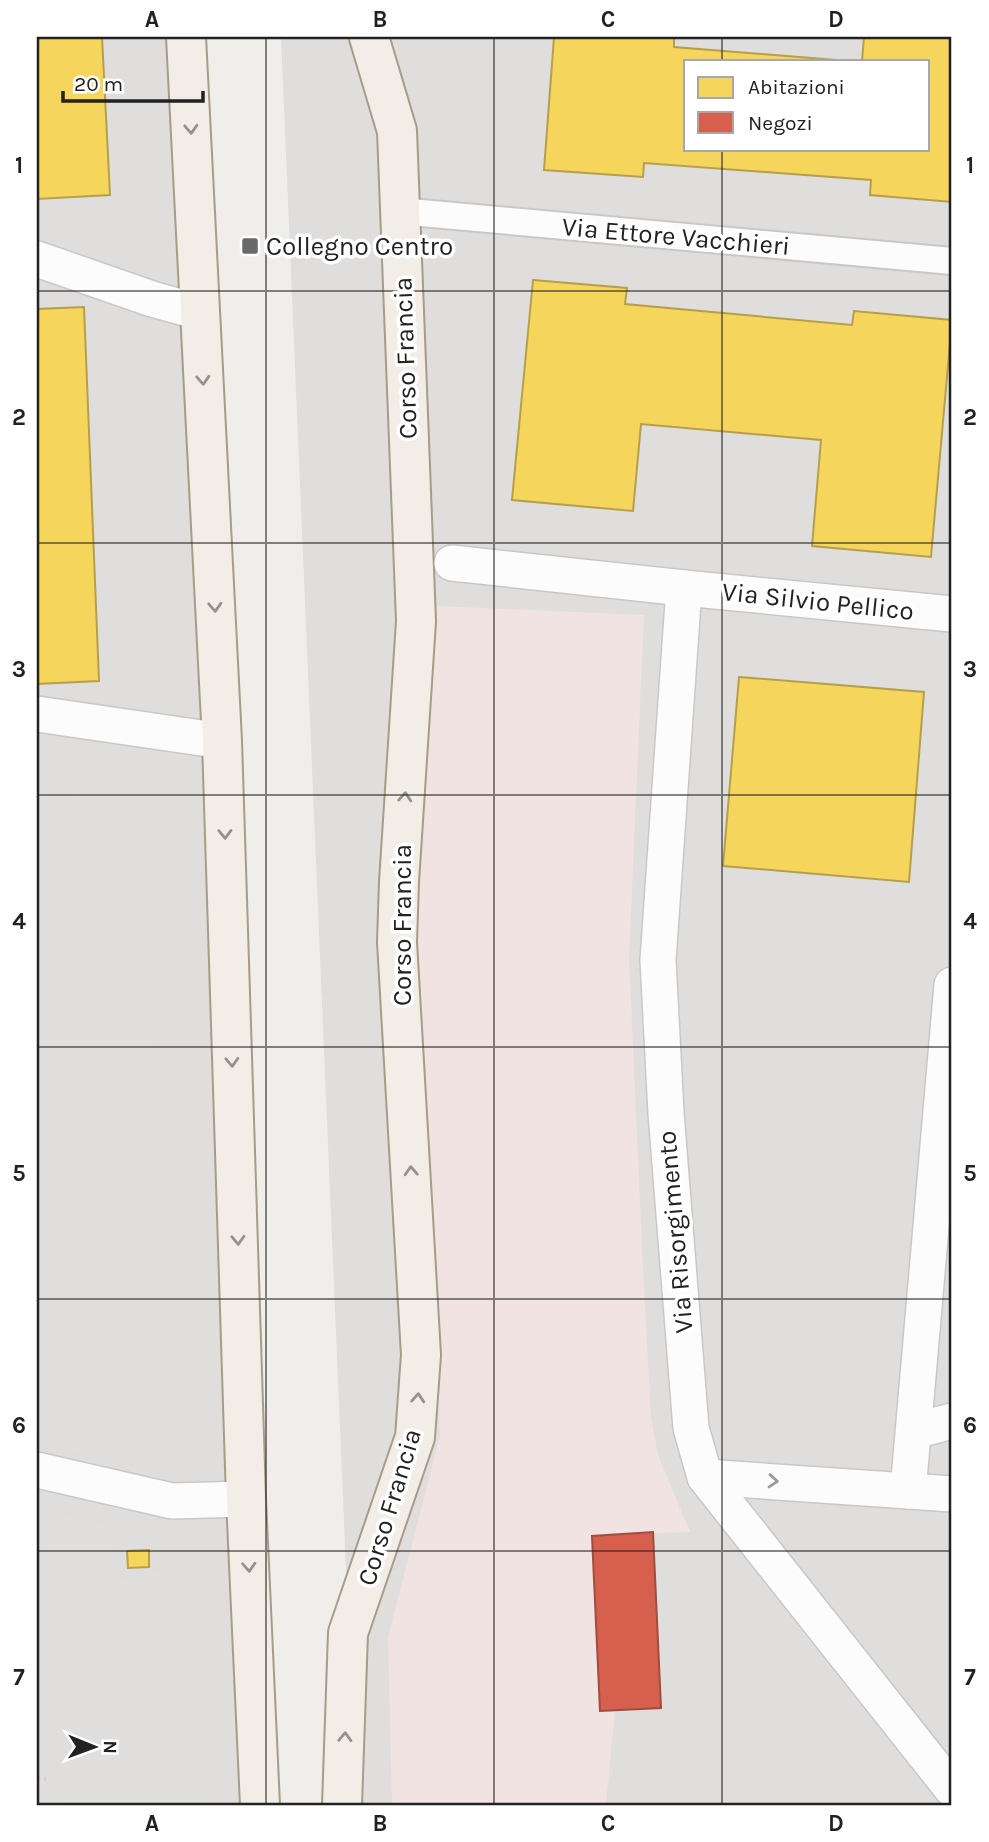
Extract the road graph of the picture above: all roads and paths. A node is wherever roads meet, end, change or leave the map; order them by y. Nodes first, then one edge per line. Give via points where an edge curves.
1 (186, 37) edge
2 (369, 37) edge
3 (399, 211) junction
4 (37, 259) edge
5 (952, 261) edge
6 (199, 312) junction
7 (452, 563) dead end
8 (684, 588) junction
9 (952, 614) edge
10 (45, 715) edge
11 (222, 741) junction
12 (952, 985) edge
13 (952, 1421) edge
14 (914, 1431) junction
15 (37, 1470) edge
16 (705, 1477) junction
17 (908, 1491) junction
18 (952, 1494) edge
19 (246, 1499) junction
20 (37, 1779) edge
21 (46, 1779) dead end
22 (952, 1789) edge
23 (260, 1805) edge
24 (342, 1805) edge

1 -> 6 main road
2 - 3 main road, Corso Francia via 397,131
3 - 5 street, Via Ettore Vacchieri
24 -> 3 main road, Corso Francia via 348,1633 415,1437 421,1355 397,942 416,621
4 - 6 street
6 -> 11 main road
7 - 8 street
8 - 9 street, Via Silvio Pellico
8 - 16 street, Via Risorgimento via 658,960 691,1428
10 - 11 street
11 -> 19 main road
12 - 14 street
13 - 14 street
14 - 17 street
15 - 19 street via 172,1501
16 -> 17 street
16 - 22 street, Via Risorgimento
17 - 18 street
19 -> 23 main road
20 - 21 path

